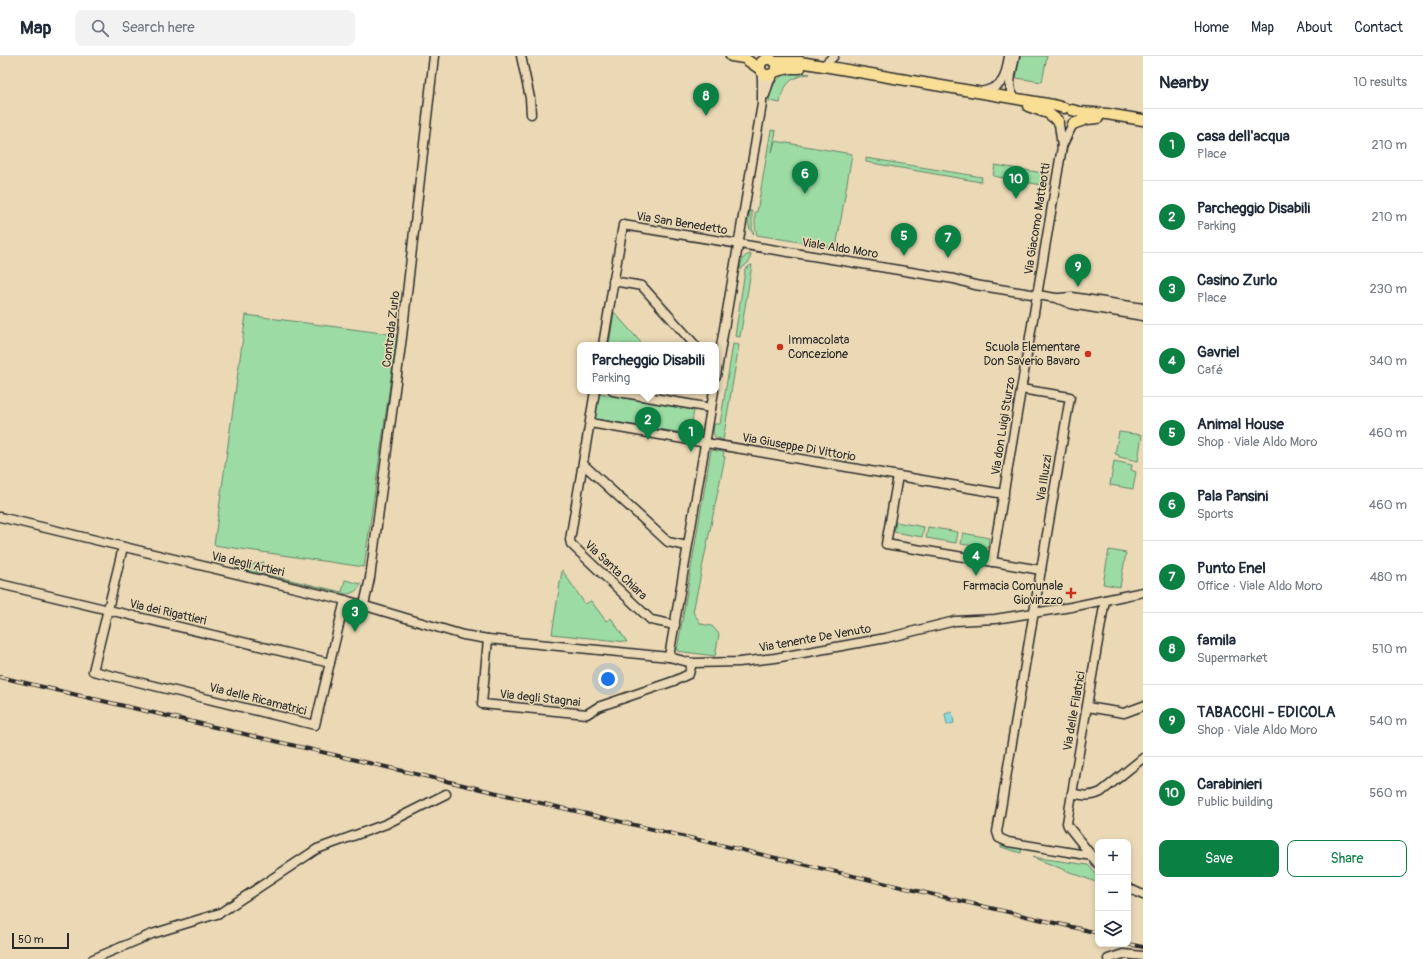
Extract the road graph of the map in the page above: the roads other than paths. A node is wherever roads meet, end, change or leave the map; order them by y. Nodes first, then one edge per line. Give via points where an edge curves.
1 (434, 56) edge
2 (521, 56) edge
3 (731, 56) edge
4 (834, 56) edge
5 (1009, 56) edge
6 (1015, 56) edge
7 (771, 64) edge
8 (823, 66) junction
9 (760, 70) junction
10 (981, 92) junction
11 (1015, 98) junction
12 (762, 104) junction
13 (1068, 109) junction
14 (531, 114) dead end
15 (1143, 120) edge
16 (1059, 123) junction
17 (1073, 124) junction
18 (1143, 124) edge
19 (1062, 147) junction
20 (738, 244) junction
21 (613, 281) junction
22 (1037, 295) junction
23 (1056, 298) junction
24 (1143, 308) edge
25 (1143, 316) edge
26 (603, 342) edge
27 (692, 342) edge
28 (719, 347) edge
29 (1021, 389) junction
30 (595, 394) edge
31 (630, 394) edge
32 (713, 394) edge
33 (711, 408) junction
34 (590, 423) junction
35 (705, 443) junction
36 (583, 464) junction
37 (898, 476) junction
38 (1004, 494) junction
39 (0, 517) edge
40 (687, 546) junction
41 (123, 547) junction
42 (992, 562) junction
43 (1041, 570) junction
44 (0, 584) edge
45 (1143, 592) edge
46 (345, 600) junction
47 (1105, 600) junction
48 (364, 605) junction
49 (108, 610) junction
50 (1035, 612) junction
51 (674, 625) junction
52 (488, 640) junction
53 (669, 657) junction
54 (330, 663) junction
55 (692, 663) junction
56 (1143, 706) edge
57 (1087, 707) junction
58 (1143, 758) edge
59 (1072, 793) junction
60 (446, 794) dead end
61 (1092, 856) junction
62 (1095, 860) edge
63 (1131, 890) edge
64 (1143, 896) edge
65 (1143, 956) edge
66 (93, 959) edge
67 (1108, 959) edge

1 - 48 street, Contrada Zurlo via 402,337 370,578
2 - 14 street
3 - 9 main road via 744,58
4 - 8 street
5 - 10 street via 1001,83
6 - 11 street via 1010,88
7 - 8 main road via 795,62
7 - 9 main road via 762,61
7 - 9 main road via 772,75 766,75
7 - 12 street
7 - 16 main road via 1019,104 1044,111
8 - 10 main road
9 - 12 street
10 - 11 main road
11 - 13 main road
12 - 20 street
13 - 15 main road
13 - 16 main road via 1059,112
13 - 17 main road via 1076,116
16 - 17 main road via 1065,127
16 - 19 street, Via Giacomo Matteotti
17 - 18 main road via 1097,118
17 - 19 street, Via Giacomo Matteotti
19 - 22 street, Via Giacomo Matteotti
20 - 21 street, Via San Benedetto via 623,225
20 - 22 street, Viale Aldo Moro
20 - 28 street
21 - 26 street
21 - 27 street via 642,286
22 - 23 street, Viale Aldo Moro
22 - 29 street, Via don Luigi Sturzo
23 - 24 street, Viale Aldo Moro via 1072,297
23 - 25 street, Viale Aldo Moro via 1071,304
29 - 38 street, Via don Luigi Sturzo
29 - 43 street, Via Illuzzi via 1070,397
30 - 34 street
31 - 33 street
32 - 33 street
33 - 35 street
34 - 35 street, Via Giuseppe Di Vittorio
34 - 36 street
35 - 37 street, Via Giuseppe Di Vittorio
35 - 40 street
36 - 40 street via 668,542
36 - 51 street, Via Santa Chiara via 571,544 651,620
37 - 38 street, Via Giuseppe Di Vittorio
37 - 42 street via 886,544
38 - 42 street, Via don Luigi Sturzo
39 - 41 street, Via degli Artieri
40 - 51 street
41 - 46 street, Via degli Artieri
41 - 49 street
42 - 43 street
43 - 50 street, Via Illuzzi
44 - 49 street, Via dei Rigattieri
45 - 47 street, Via tenente De Venuto
46 - 48 street, Via degli Artieri
46 - 54 street, Via delle Ricamatrici
47 - 50 street, Via tenente De Venuto
47 - 57 street, Via delle Filatrici
48 - 52 street, Via degli Artieri
49 - 54 street, Via dei Rigattieri
49 - 54 street, Via delle Ricamatrici via 93,671 315,725
50 - 55 street, Via tenente De Venuto via 995,619 955,621 886,638 775,658
50 - 61 street, Via Illuzzi via 998,826 999,838 1008,842
51 - 53 street
52 - 53 street, Via tenente De Venuto
52 - 55 street, Via degli Stagnai via 482,704 588,714 598,707 689,674
53 - 55 street, Via tenente De Venuto
56 - 57 street via 1124,713
57 - 59 street, Via delle Filatrici
58 - 59 street via 1093,796
59 - 61 street, Via delle Filatrici via 1068,826
60 - 66 street via 386,824 316,849 220,913 152,934
61 - 62 street
63 - 64 street
65 - 67 street via 1123,954

